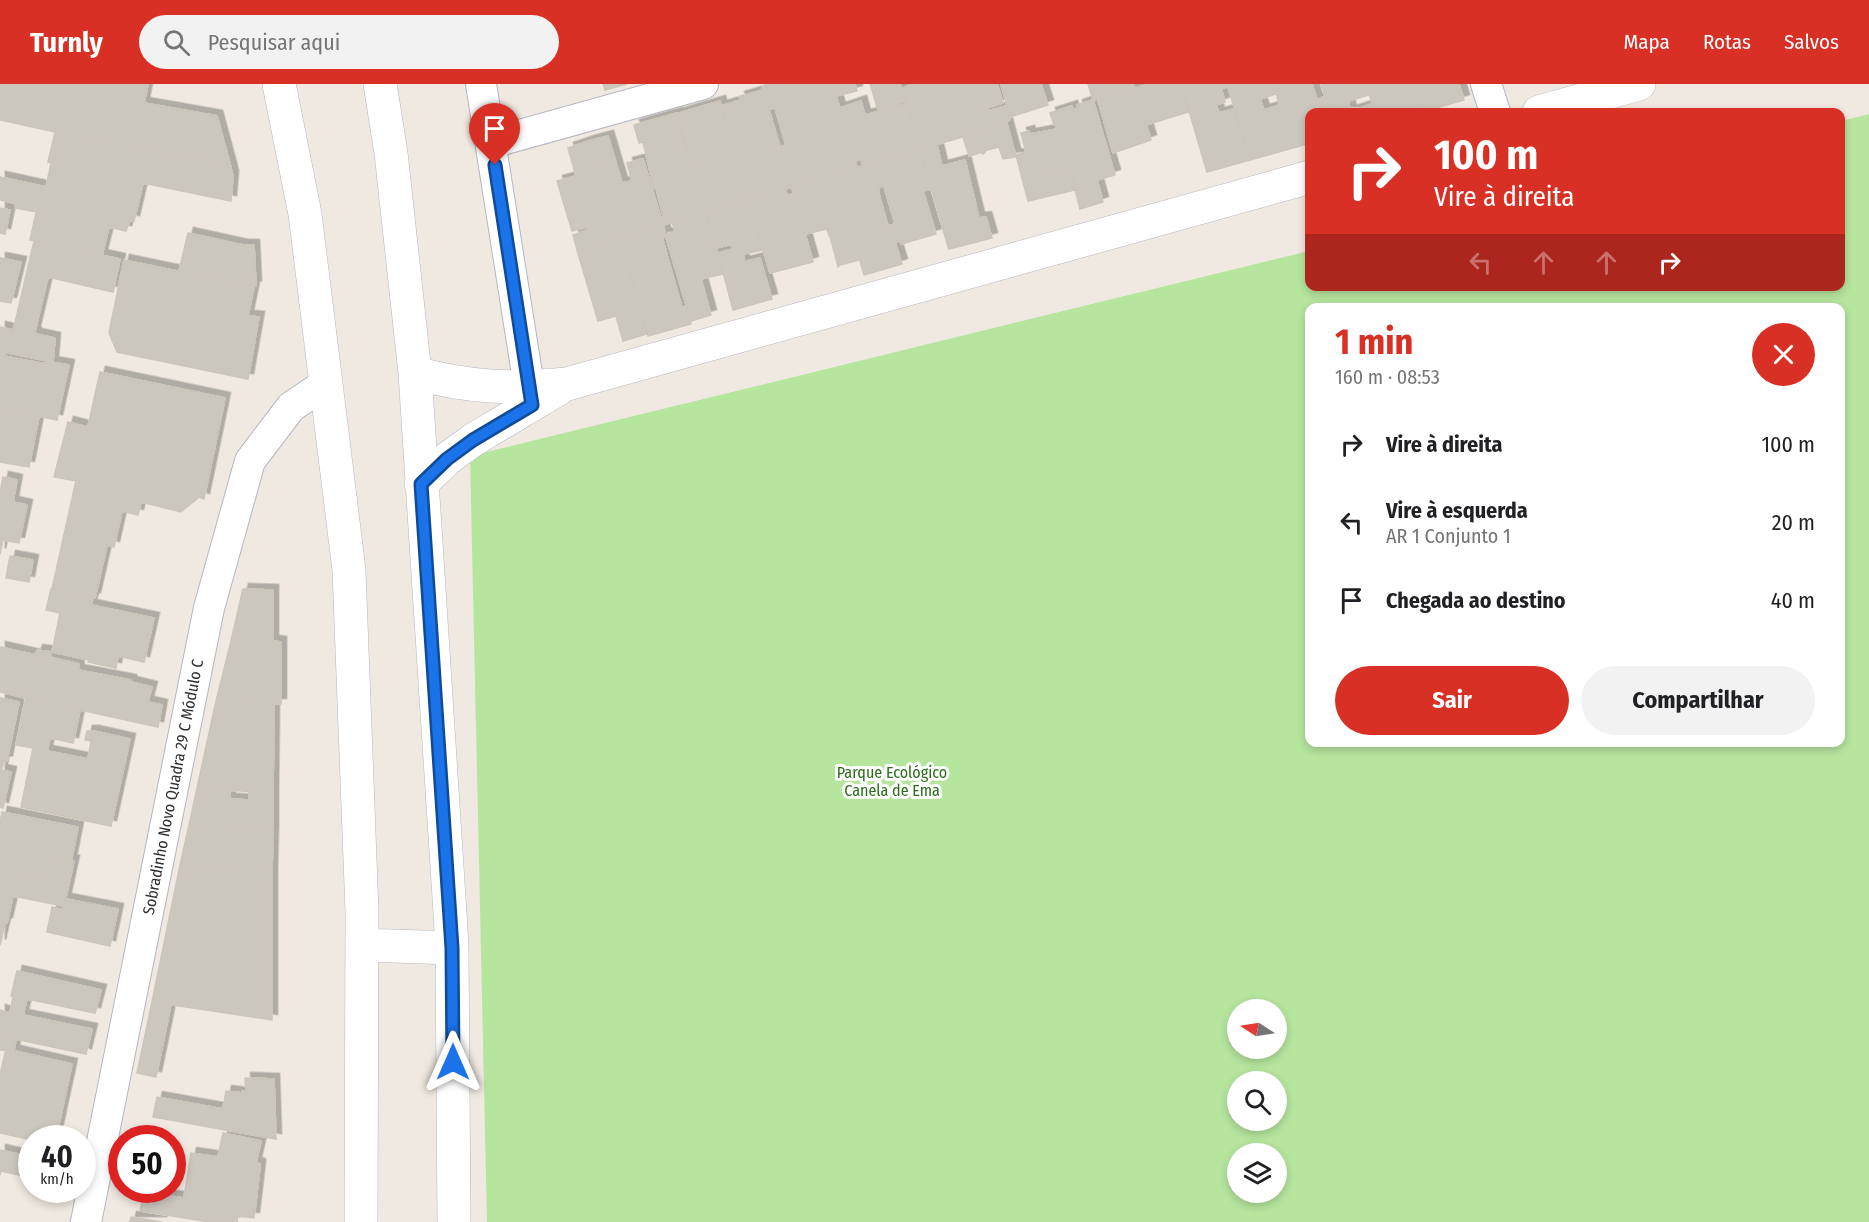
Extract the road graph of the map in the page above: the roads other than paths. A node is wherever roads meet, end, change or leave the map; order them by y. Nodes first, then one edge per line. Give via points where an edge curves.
1 (279, 84) edge
2 (380, 84) edge
3 (481, 84) edge
4 (703, 84) edge
5 (1486, 84) edge
6 (1639, 84) edge
7 (1494, 108) edge
8 (1553, 108) edge
9 (491, 143) junction
10 (1305, 178) edge
11 (415, 373) junction
12 (325, 384) junction
13 (531, 396) junction
14 (421, 484) junction
15 (363, 945) junction
16 (452, 948) junction
17 (86, 1222) edge
18 (361, 1222) edge
19 (454, 1222) edge

1 - 12 main road via 305,214
2 - 11 main road
3 - 9 street
4 - 9 street
5 - 7 street
6 - 8 main road
9 - 13 street
10 - 13 main road
11 - 13 main road
11 - 14 main road
12 - 15 main road via 349,570
12 - 17 street, Sobradinho Novo Quadra 29 C Módulo C via 291,407 250,461 209,608
13 - 14 main road via 447,459
14 - 16 main road
15 - 16 main road
15 - 18 main road
16 - 19 main road

